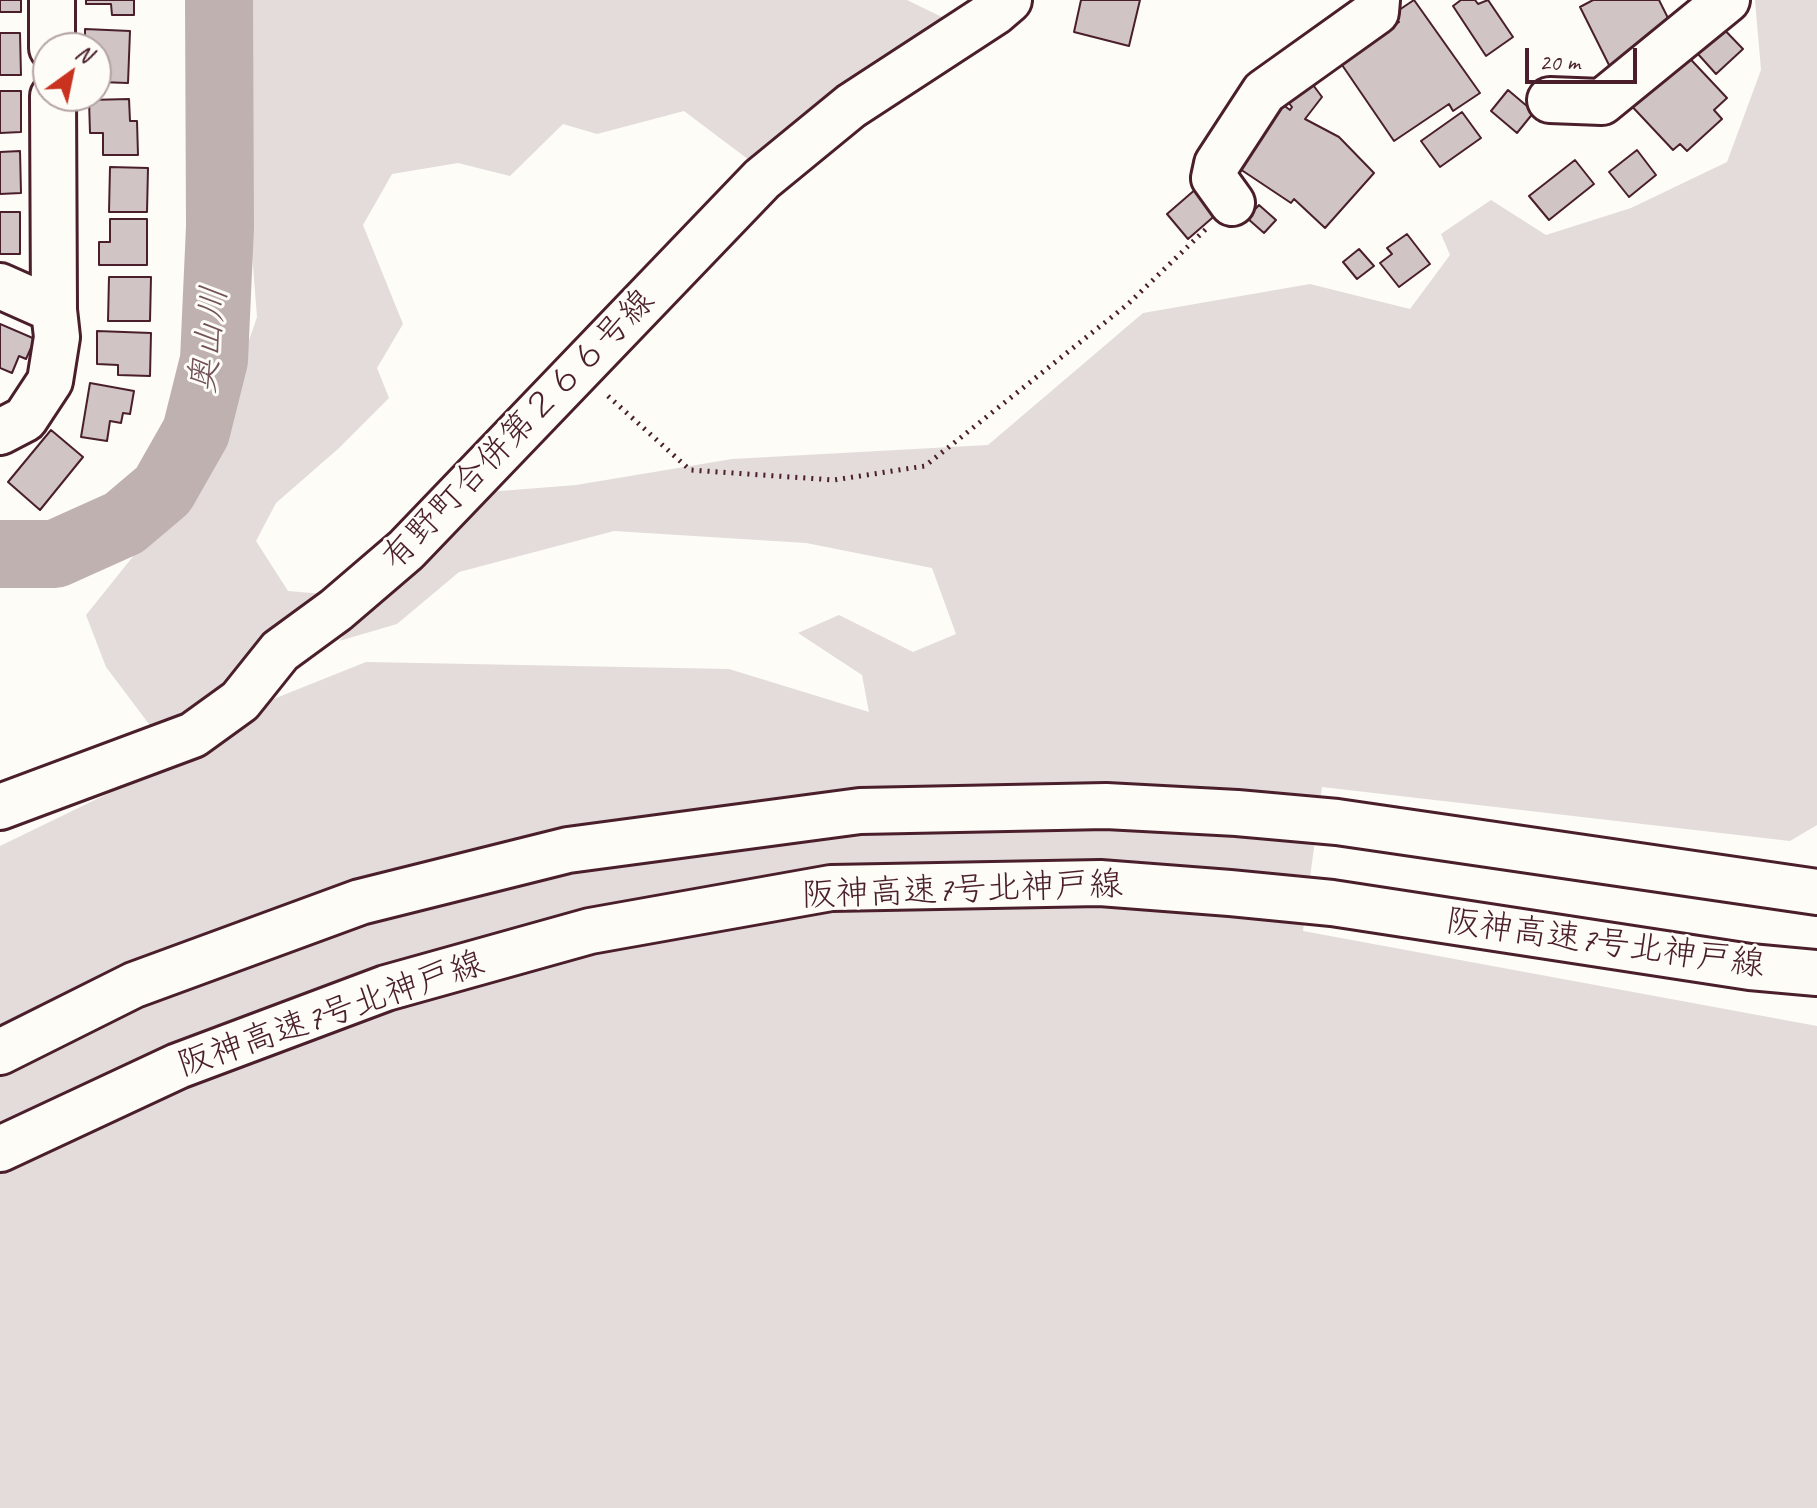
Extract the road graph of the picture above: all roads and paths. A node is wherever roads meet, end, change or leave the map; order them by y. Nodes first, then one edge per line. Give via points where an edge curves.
1 (52, 0) edge
2 (1009, 0) edge
3 (1727, 0) edge
4 (1381, 4) edge
5 (52, 32) edge
6 (1550, 100) dead end
7 (53, 112) edge
8 (1232, 203) joint
9 (0, 286) edge
10 (54, 310) junction
11 (579, 370) junction
12 (0, 432) edge
13 (0, 807) edge
14 (1817, 892) edge
15 (1332, 903) junction
16 (1817, 973) edge
17 (1817, 1000) edge
18 (0, 1052) edge
19 (0, 1149) edge

1 - 5 main road
2 - 11 main road, 有野町合併第２６６号線 via 851,106 762,179
3 - 6 main road via 1602,102
4 - 8 main road via 1264,92 1217,164 1214,178
7 - 10 main road
8 - 11 path via 1128,304 925,466 834,480 690,470
9 - 10 main road
10 - 12 main road via 57,337 50,381 25,419
11 - 13 main road, 有野町合併第２６６号線 via 406,550 280,651 240,701 193,735
14 - 18 main road via 1337,822 1237,813 1106,806 860,811 568,850 360,902 134,985
15 - 16 main road, 阪神高速7号北神戸線
15 - 17 main road
15 - 19 main road, 阪神高速7号北神戸線 via 1100,883 831,888 605,928 386,988 178,1066

